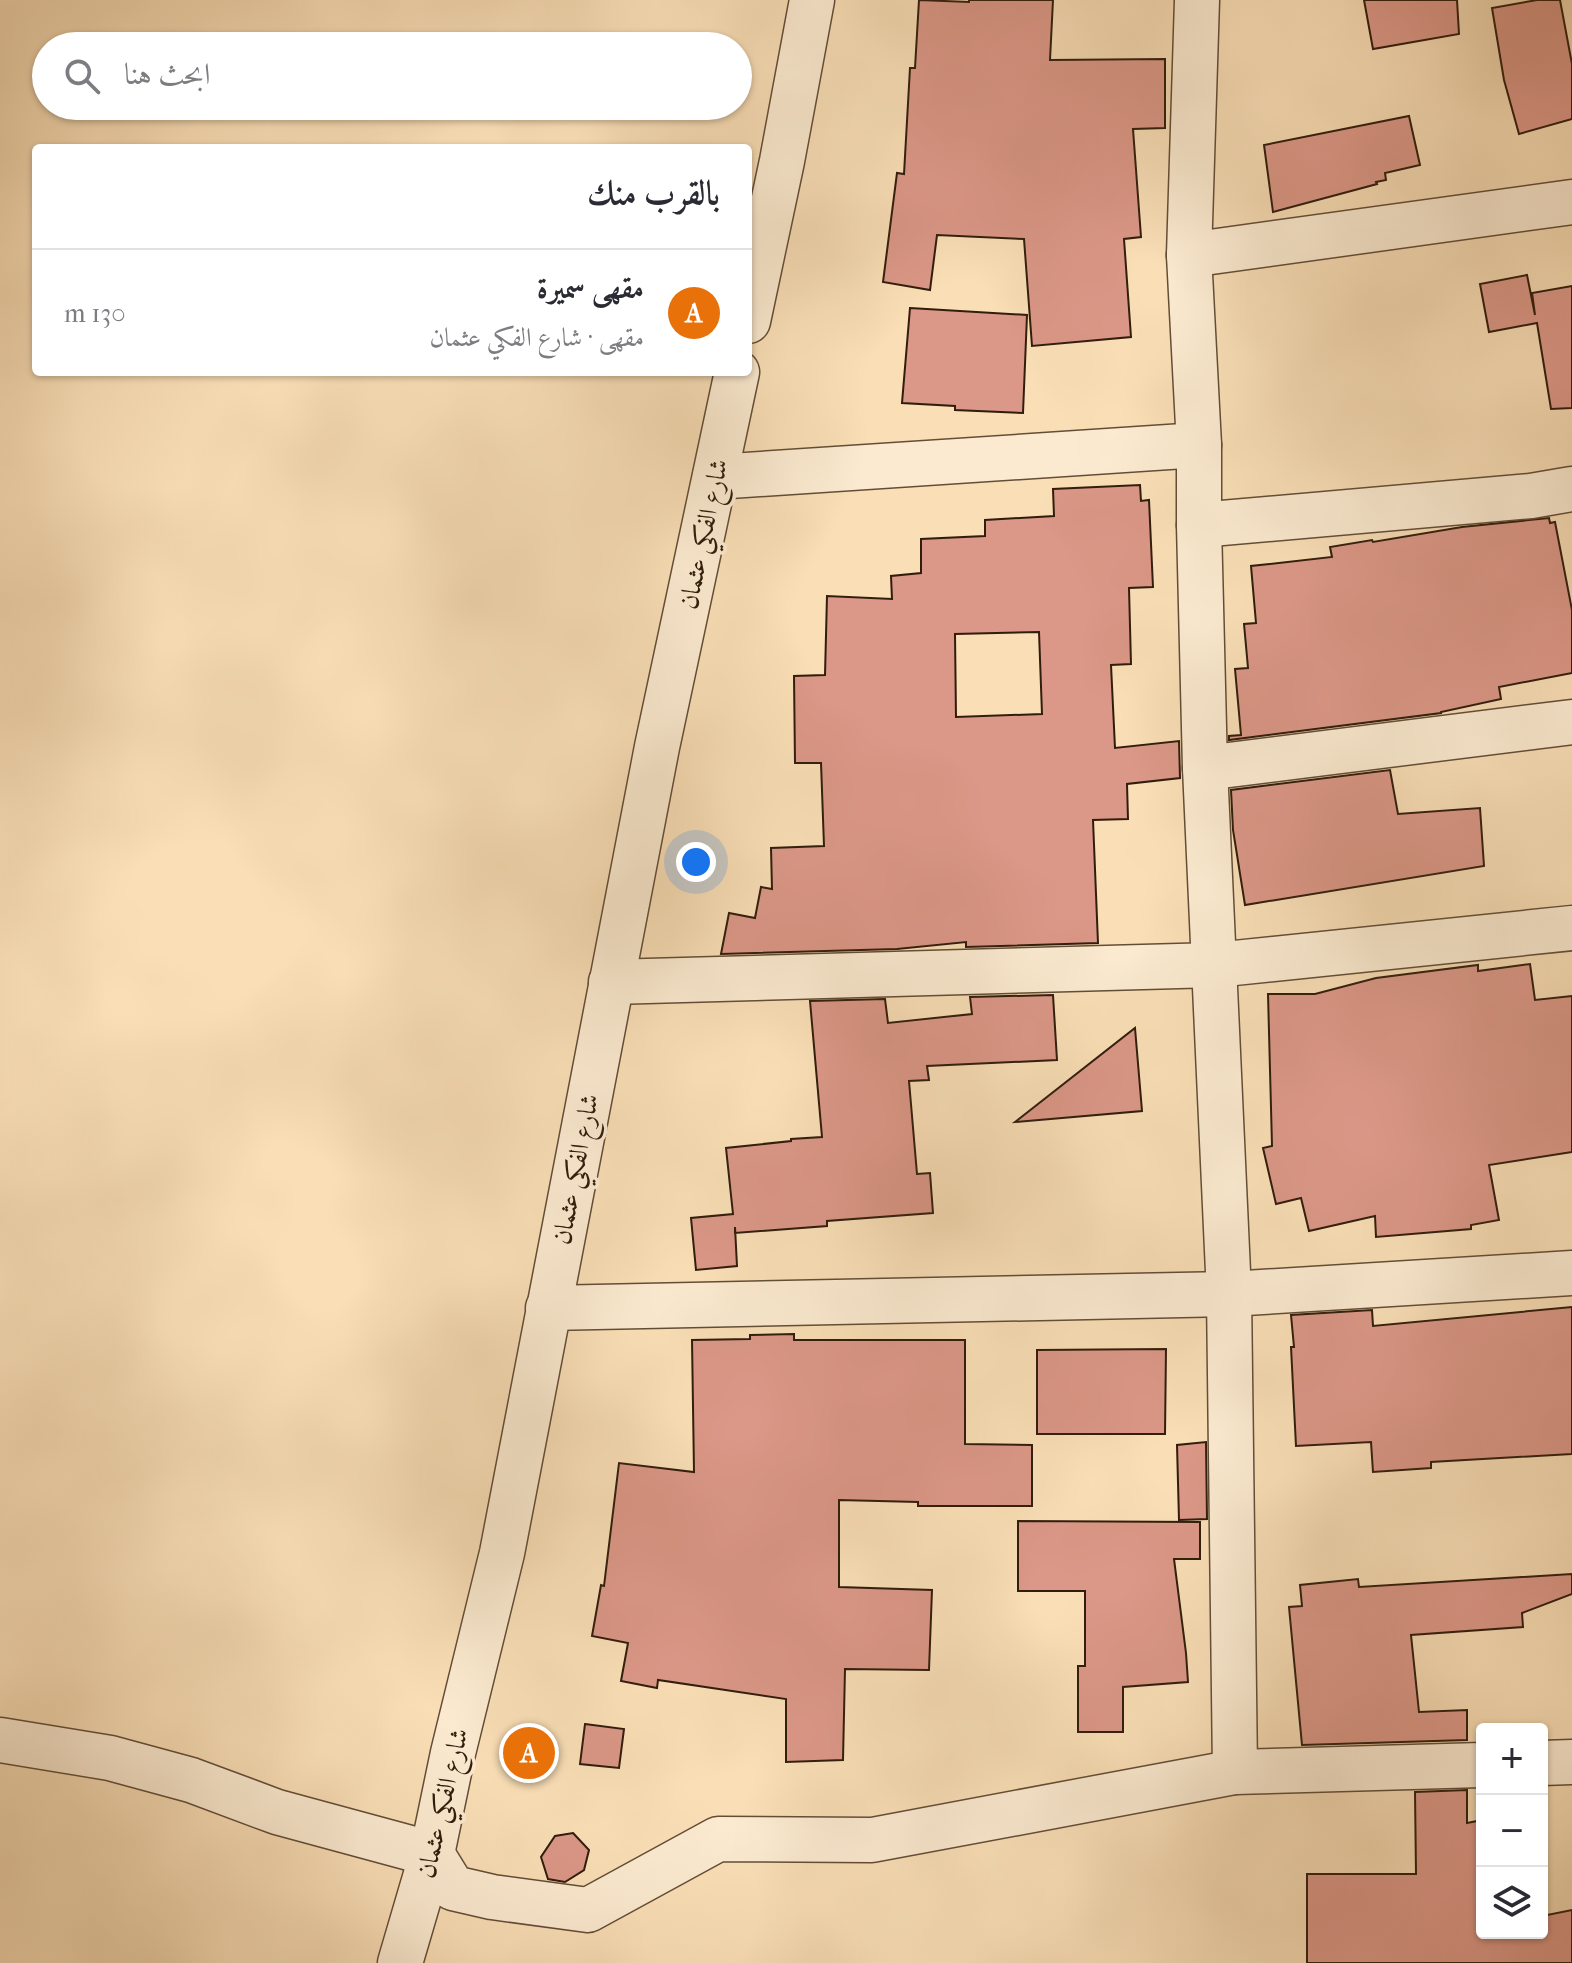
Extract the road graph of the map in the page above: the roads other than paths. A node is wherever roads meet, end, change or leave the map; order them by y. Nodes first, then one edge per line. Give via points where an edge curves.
1 (812, 0) edge
2 (1197, 0) edge
3 (1572, 202) edge
4 (1189, 255) junction
5 (752, 302) edge
6 (736, 376) edge
7 (1199, 445) junction
8 (715, 477) junction
9 (1572, 489) edge
10 (1199, 525) junction
11 (1572, 722) edge
12 (1205, 768) junction
13 (1572, 928) edge
14 (1215, 965) junction
15 (611, 982) junction
16 (1572, 1273) edge
17 (1229, 1294) junction
18 (548, 1308) junction
19 (0, 1740) edge
20 (1572, 1762) edge
21 (1548, 1763) edge
22 (1476, 1765) edge
23 (1235, 1772) junction
24 (432, 1854) junction
25 (400, 1963) edge

1 - 5 street
2 - 4 street
3 - 4 street
4 - 7 street
6 - 8 street, شارع الفكي عثمان
7 - 8 street
7 - 10 street
8 - 15 street, شارع الفكي عثمان
9 - 10 street
10 - 12 street
11 - 12 street
12 - 14 street
13 - 14 street
14 - 15 street
14 - 17 street
15 - 18 street, شارع الفكي عثمان
16 - 17 street
17 - 18 street
17 - 23 street
18 - 24 street, شارع الفكي عثمان via 502,1553
19 - 24 street via 110,1758 277,1812
20 - 21 street
22 - 23 street
23 - 24 street via 872,1840 718,1839 588,1910 453,1888
24 - 25 street, شارع الفكي عثمان

